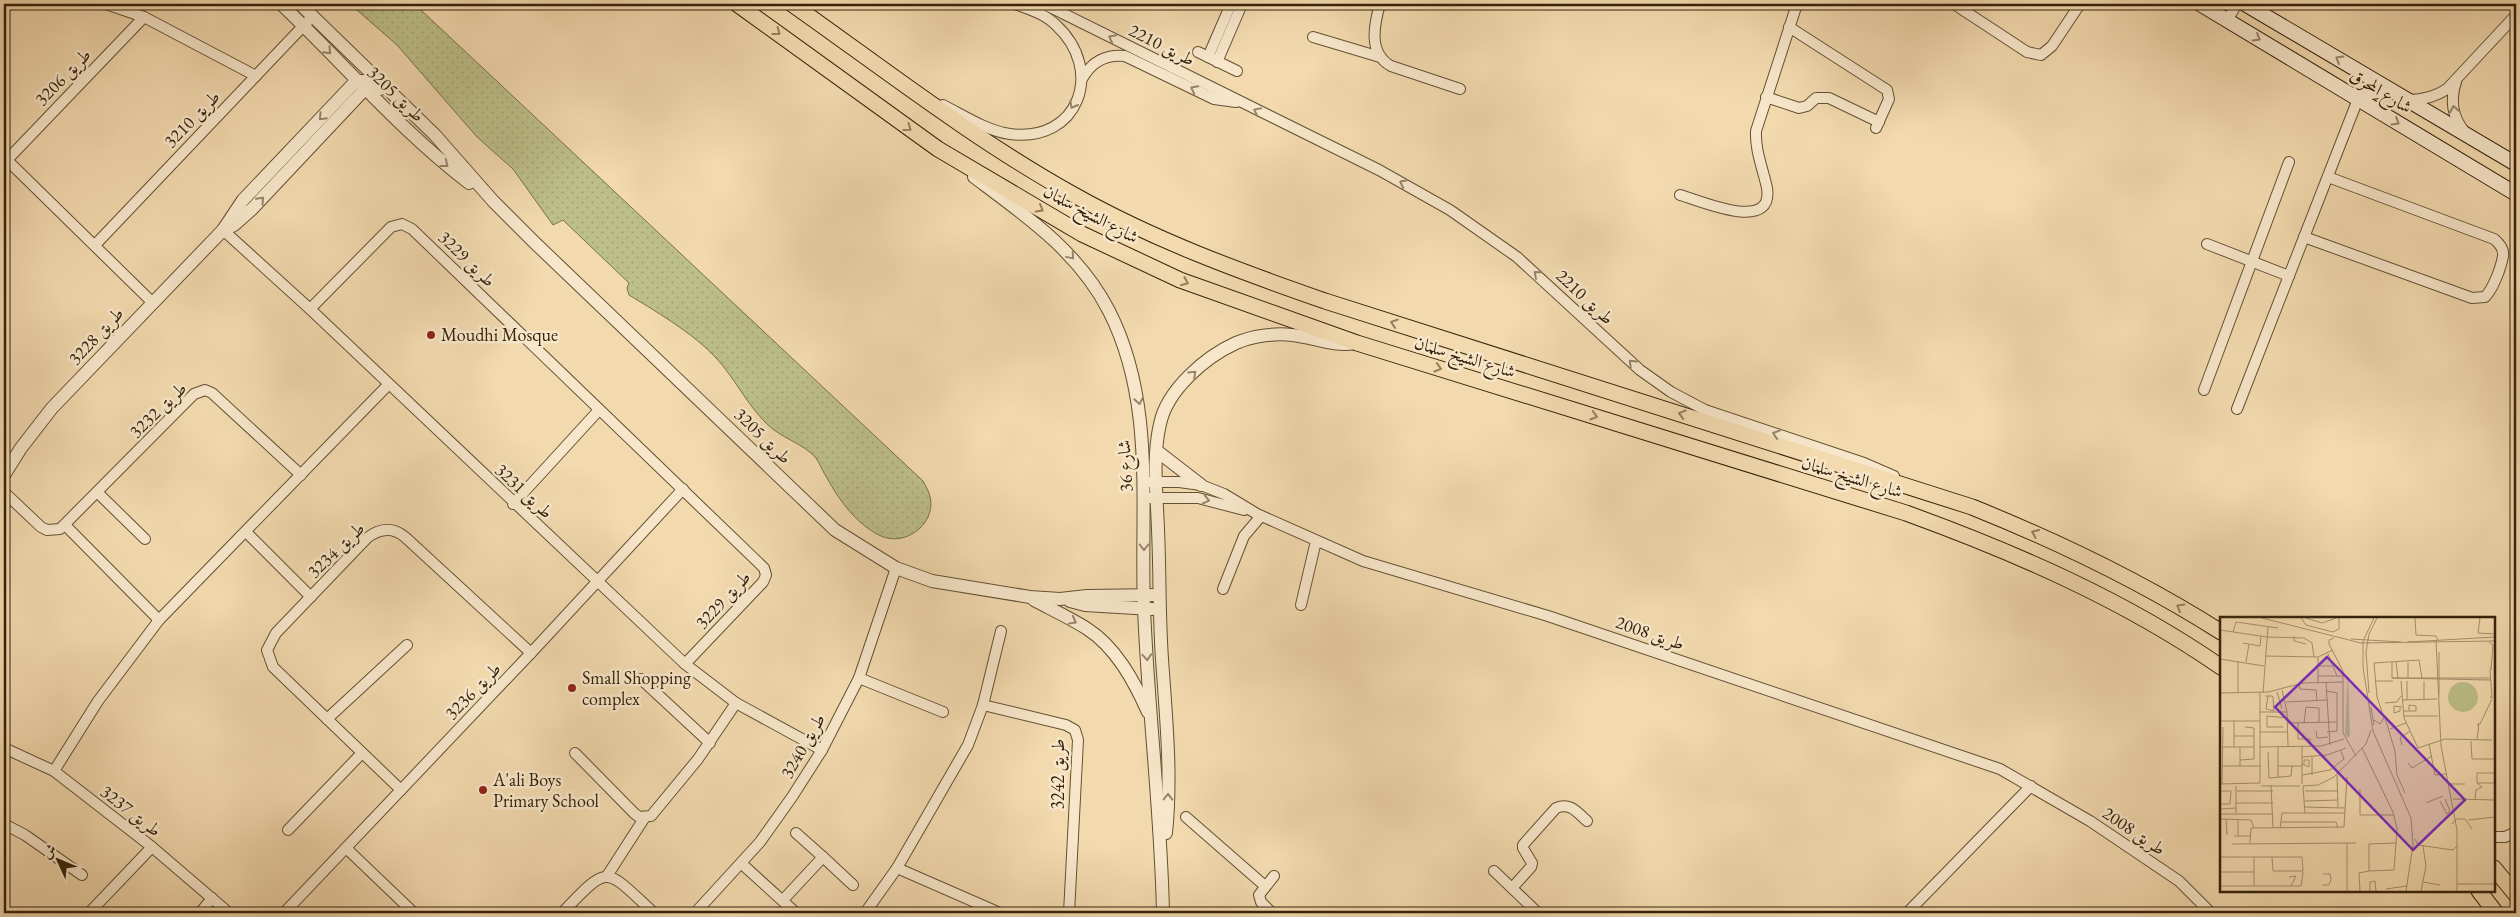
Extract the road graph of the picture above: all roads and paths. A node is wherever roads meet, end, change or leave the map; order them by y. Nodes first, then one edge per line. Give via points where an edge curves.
1 (106, 4) edge
2 (281, 4) edge
3 (300, 4) edge
4 (737, 4) edge
5 (792, 4) edge
6 (1015, 4) edge
7 (1044, 4) edge
8 (1231, 4) edge
9 (1242, 4) edge
10 (1380, 4) edge
11 (1797, 4) edge
12 (1954, 4) edge
13 (2080, 4) edge
14 (2200, 4) edge
15 (2237, 4) edge
16 (2245, 4) edge
17 (2516, 15) edge
18 (144, 16) junction
19 (314, 16) junction
20 (2227, 20) junction
21 (304, 25) junction
22 (1227, 27) junction
23 (1790, 27) junction
24 (1313, 37) dead end
25 (1198, 52) dead end
26 (1380, 57) junction
27 (1213, 59) junction
28 (362, 64) junction
29 (1237, 71) dead end
30 (256, 76) junction
31 (2457, 78) junction
32 (1082, 79) junction
33 (363, 84) junction
34 (1460, 89) dead end
35 (2390, 90) junction
36 (920, 94) junction
37 (1766, 97) junction
38 (2358, 99) junction
39 (2408, 100) junction
40 (1240, 102) junction
41 (401, 103) junction
42 (2468, 136) junction
43 (938, 150) junction
44 (5, 158) edge
45 (2289, 162) dead end
46 (2516, 164) edge
47 (2328, 177) junction
48 (2516, 194) edge
49 (1680, 195) dead end
50 (493, 202) junction
51 (223, 230) junction
52 (2304, 237) junction
53 (2207, 244) dead end
54 (95, 245) junction
55 (2252, 262) junction
56 (2289, 276) junction
57 (152, 302) junction
58 (310, 309) junction
59 (1357, 343) junction
60 (388, 385) junction
61 (2204, 390) dead end
62 (2237, 409) dead end
63 (599, 410) junction
64 (1157, 451) junction
65 (4, 475) edge
66 (301, 475) junction
67 (1143, 482) junction
68 (1157, 482) junction
69 (1201, 485) junction
70 (683, 488) junction
71 (1920, 489) junction
72 (4, 492) edge
73 (98, 493) junction
74 (1144, 498) junction
75 (1157, 498) junction
76 (513, 504) junction
77 (1259, 515) junction
78 (66, 526) junction
79 (246, 532) junction
80 (145, 539) dead end
81 (1316, 541) junction
82 (896, 568) junction
83 (596, 581) junction
84 (1223, 589) dead end
85 (1159, 595) junction
86 (311, 597) junction
87 (1030, 597) junction
88 (1144, 602) junction
89 (1301, 605) dead end
90 (1159, 609) junction
91 (159, 620) junction
92 (1001, 630) dead end
93 (2220, 631) edge
94 (407, 645) dead end
95 (531, 653) junction
96 (685, 664) junction
97 (2220, 666) edge
98 (859, 678) junction
99 (641, 679) dead end
100 (736, 703) junction
101 (983, 705) junction
102 (943, 712) dead end
103 (327, 719) junction
104 (1151, 720) junction
105 (710, 743) junction
106 (4, 748) edge
107 (822, 750) junction
108 (362, 753) junction
109 (575, 753) dead end
110 (54, 771) junction
111 (2031, 786) junction
112 (400, 790) junction
113 (645, 817) junction
114 (1186, 817) dead end
115 (1587, 821) dead end
116 (4, 824) edge
117 (288, 830) dead end
118 (2516, 832) edge
119 (796, 833) dead end
120 (2495, 837) edge
121 (152, 847) junction
122 (346, 848) junction
123 (823, 857) junction
124 (1162, 863) junction
125 (742, 864) junction
126 (897, 868) junction
127 (2495, 869) edge
128 (1494, 871) dead end
129 (82, 875) dead end
130 (607, 876) junction
131 (1274, 876) dead end
132 (853, 884) dead end
133 (1266, 886) junction
134 (1512, 888) junction
135 (2480, 892) edge
136 (2516, 895) edge
137 (212, 898) junction
138 (783, 900) junction
139 (89, 913) edge
140 (200, 913) edge
141 (229, 913) edge
142 (284, 913) edge
143 (414, 913) edge
144 (562, 913) edge
145 (654, 913) edge
146 (695, 913) edge
147 (796, 913) edge
148 (865, 913) edge
149 (1000, 913) edge
150 (1069, 913) edge
151 (1163, 913) edge
152 (1272, 913) edge
153 (1538, 913) edge
154 (1907, 913) edge
155 (2211, 913) edge
156 (2496, 913) edge

1 - 18 street
2 - 21 street, طريق 3205
3 - 19 street, طريق 3205
4 -> 43 main road, شارع الشيخ سلمان
5 - 36 main road, شارع الشيخ سلمان
6 - 32 street, طريق 2210 via 1037,13 1071,42 1081,63
40 -> 7 street, طريق 2210
8 - 22 street
9 - 22 street
10 - 26 street via 1374,36
11 - 23 street
12 - 13 street via 2027,52 2041,55 2052,46
14 - 20 main road, شارع المحرق
15 - 20 street
35 -> 16 main road, شارع المحرق
17 - 31 street
18 - 30 street
18 - 44 street, طريق 3206
19 - 21 street, طريق 3210
19 - 28 street, طريق 3205
20 -> 38 main road, شارع المحرق
21 - 30 street, طريق 3210
21 -> 33 street, طريق 3205
22 - 27 street
23 - 37 street
23 - 37 street via 1885,88 1889,96 1878,125 1825,97 1816,98 1799,108
24 - 26 street
25 - 27 street
26 - 34 street via 1390,66
27 - 29 street
28 - 33 street via 366,72
28 - 41 street, طريق 3205
30 - 54 street, طريق 3210
31 - 39 street via 2448,89 2435,96
42 -> 31 street via 2452,109 2452,93
32 -> 36 street, طريق 2210 via 1073,108 1063,120 1031,134 996,131
40 -> 32 street, طريق 2210 via 1214,99 1125,56 1100,60
33 - 41 street
33 -> 50 street, طريق 3205 via 435,157
33 - 51 street, طريق 3228 via 243,200
35 - 38 main road via 2370,92
35 - 39 main road, شارع المحرق
71 -> 36 main road, شارع الشيخ سلمان via 1353,310 1167,243 1074,195
37 - 49 street via 1756,131 1767,190 1767,197 1760,208 1748,214
38 - 47 street
38 -> 48 main road, شارع المحرق
39 - 42 main road, شارع المحرق
71 -> 40 street, طريق 2210 via 1864,463 1688,402 1640,370 1547,284 1484,232 1415,189
41 - 50 street, طريق 3205 via 435,135
42 - 46 main road, شارع المحرق
43 -> 59 main road, شارع الشيخ سلمان via 1082,234 1180,280
43 -> 67 street, شارع 36 via 1064,248 1088,276 1109,311 1134,377 1140,410
44 - 54 street
45 - 55 street
47 - 52 street
47 - 52 street via 2494,239 2501,246 2503,256 2490,290 2485,297 2472,298
50 - 82 street, طريق 3205 via 835,530
51 - 57 street, طريق 3228
51 - 58 street, طريق 3231
52 - 56 street
53 - 55 street
54 - 57 street
55 - 56 street
55 - 61 street
56 - 62 street
57 - 65 street, طريق 3228 via 52,408
58 - 60 street, طريق 3231
58 - 63 street, طريق 3229 via 391,227 406,224
64 -> 59 street, شارع 36 via 1160,424 1171,400 1191,376 1224,350 1250,339 1278,335 1340,345
59 -> 97 main road, شارع الشيخ سلمان via 1906,513 1987,542 2136,614
60 - 66 street
60 - 76 street, طريق 3231
63 - 70 street, طريق 3229
63 - 76 street
64 - 68 street, شارع 36
64 - 69 street
66 - 73 street, طريق 3232 via 212,393 201,390
66 - 79 street
67 - 68 street, طريق 2008
67 - 74 street, شارع 36
68 - 69 street, طريق 2008
68 - 75 street, شارع 36
69 - 77 street, طريق 2008 via 1224,494
70 - 83 street, طريق 3236
70 - 96 street, طريق 3229 via 764,568 766,575
93 -> 71 main road, شارع الشيخ سلمان via 2141,584 2075,550
72 - 78 street via 47,530
73 - 78 street, طريق 3232
73 - 80 street
74 - 75 street, طريق 2008
74 -> 88 street, شارع 36
75 -> 77 street, طريق 2008 via 1198,498
75 - 85 street, شارع 36
76 - 83 street, طريق 3231
77 - 81 street, طريق 2008
77 - 84 street via 1244,536
78 - 91 street
79 - 86 street
79 - 91 street
81 - 89 street
81 - 111 street, طريق 2008 via 1363,561 1548,616 2000,769
82 - 87 street, طريق 3205 via 932,581
82 - 98 street, طريق 3240
83 - 95 street, طريق 3236
83 - 96 street, طريق 3231
85 - 88 street
85 - 90 street, شارع 36
86 - 95 street, طريق 3234 via 367,538 379,531 392,530 405,537
86 - 103 street, طريق 3234 via 271,638 267,656 273,667
87 - 88 street, طريق 3205 via 1060,599 1087,596
87 -> 104 street via 1103,641 1121,662
88 - 90 street
88 -> 104 street, شارع 36
124 -> 90 street, شارع 36 via 1168,812 1168,762
91 - 110 street via 98,701
92 - 101 street
94 - 103 street
95 - 112 street, طريق 3236
96 - 100 street, طريق 3231
98 - 102 street
98 - 107 street, طريق 3240
99 - 105 street
100 - 105 street
100 - 107 street, طريق 3231
101 - 126 street via 968,745
101 - 150 street, طريق 3242 via 1066,725 1074,730 1078,740
103 - 108 street, طريق 3234
104 - 124 street, شارع 36
105 - 113 street via 656,811
106 - 110 street, طريق 3237
107 - 125 street, طريق 3240 via 787,805
108 - 112 street, طريق 3234
108 - 117 street
109 - 113 street via 634,813
110 - 121 street, طريق 3237
111 - 154 street
111 - 155 street, طريق 2008 via 2090,820 2179,881
112 - 122 street, طريق 3236
113 - 130 street
114 - 133 street
115 - 134 street via 1570,806 1564,804 1556,808 1523,845 1531,867
116 - 129 street
118 - 120 street
119 - 123 street
121 - 137 street, طريق 3237
121 - 139 street
122 - 142 street, طريق 3236
122 - 143 street
123 - 132 street
123 - 138 street
124 - 151 street, شارع 36
125 - 138 street
125 - 146 street, طريق 3240
126 - 148 street
126 - 149 street
127 - 136 main road
128 - 134 street
130 - 144 street via 592,881
130 - 145 street via 618,879
131 - 133 street
133 - 152 street via 1259,899
134 - 153 street
135 - 156 main road
137 - 140 street
137 - 141 street, طريق 3237
138 - 147 street

